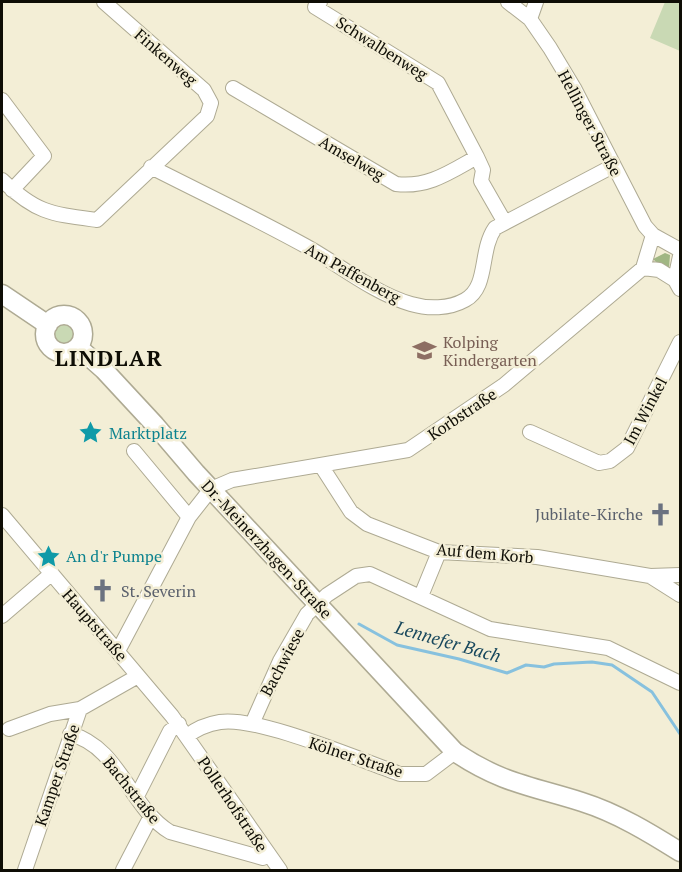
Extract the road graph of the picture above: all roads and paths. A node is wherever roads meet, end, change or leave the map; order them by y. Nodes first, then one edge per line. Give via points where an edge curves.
1 (104, 2) edge
2 (508, 2) edge
3 (536, 2) edge
4 (314, 4) edge
5 (530, 20) junction
6 (233, 88) dead end
7 (2, 100) edge
8 (477, 157) junction
9 (612, 166) junction
10 (151, 167) junction
11 (7, 185) edge
12 (504, 221) junction
13 (653, 235) junction
14 (675, 248) edge
15 (681, 256) edge
16 (643, 268) junction
17 (678, 284) edge
18 (2, 294) edge
19 (48, 325) junction
20 (681, 342) edge
21 (78, 347) junction
22 (530, 432) dead end
23 (134, 451) dead end
24 (322, 466) junction
25 (211, 489) junction
26 (2, 515) edge
27 (189, 517) junction
28 (439, 552) junction
29 (51, 574) junction
30 (681, 574) edge
31 (650, 576) junction
32 (681, 595) edge
33 (421, 596) junction
34 (318, 603) junction
35 (7, 604) edge
36 (2, 616) edge
37 (118, 651) junction
38 (138, 675) junction
39 (681, 683) edge
40 (80, 709) junction
41 (178, 724) junction
42 (252, 724) junction
43 (9, 729) dead end
44 (70, 734) junction
45 (187, 736) junction
46 (455, 752) junction
47 (136, 796) junction
48 (150, 818) junction
49 (681, 852) edge
50 (268, 855) junction
51 (25, 870) edge
52 (123, 870) edge
53 (280, 870) edge

1 - 10 street, Finkenweg via 204,90 211,103 207,116
2 - 5 street, Hellinger Straße
3 - 5 street
4 - 8 street, Schwalbenweg via 438,83
5 - 9 street, Hellinger Straße via 574,88
6 - 8 street, Amselweg via 396,183 412,186 434,182
7 - 11 street via 44,156
8 - 12 street, Schwalbenweg via 483,170 481,181
9 - 12 street, Am Paffenberg
9 - 13 street, Hellinger Straße
10 - 11 street, Finkenweg via 97,220 35,208
10 - 12 street, Am Paffenberg via 308,248 395,299 430,308 466,300 476,289 483,274 487,239
13 - 14 street, Hellinger Straße
13 - 16 street
15 - 17 street
16 - 17 street via 659,270
16 - 24 street, Korbstraße via 504,385 408,450
18 - 19 main road
19 - 21 main road via 46,338 51,347 66,353
19 - 21 main road via 58,317 75,319 82,330
20 - 22 street, Im Winkel via 627,448 610,461 599,462
21 - 25 main road, Dr.-Meinerzhagen-Straße
23 - 27 street
24 - 25 street, Korbstraße via 232,480
24 - 28 street, Auf dem Korb via 351,512 367,524
25 - 27 street
25 - 34 main road, Dr.-Meinerzhagen-Straße
26 - 29 street, Hauptstraße
27 - 37 street
28 - 31 street, Auf dem Korb via 537,557
28 - 33 street
29 - 35 street
29 - 37 street, Hauptstraße
30 - 31 street, Auf dem Korb
31 - 32 street
33 - 34 street, Bachwiese via 370,574 356,576
33 - 39 street, Bachwiese via 490,629 608,648
34 - 42 street, Bachwiese via 280,661
34 - 46 main road, Dr.-Meinerzhagen-Straße
35 - 36 street
37 - 38 street, Hauptstraße
38 - 40 street, Kamper Straße
38 - 41 street, Hauptstraße
40 - 43 street via 50,714
40 - 44 street, Kamper Straße
41 - 45 street, Hauptstraße
41 - 47 street via 170,731
42 - 45 street, Kölner Straße via 220,722
42 - 46 street, Kölner Straße via 400,774 426,774
44 - 47 street, Bachstraße via 87,738
44 - 51 street, Kamper Straße
45 - 50 street, Pollerhofstraße
46 - 49 main road via 502,780 597,807
47 - 48 street, Bachstraße
48 - 50 street, Bachstraße via 170,832 263,858
48 - 52 street
50 - 53 street, Pollerhofstraße

